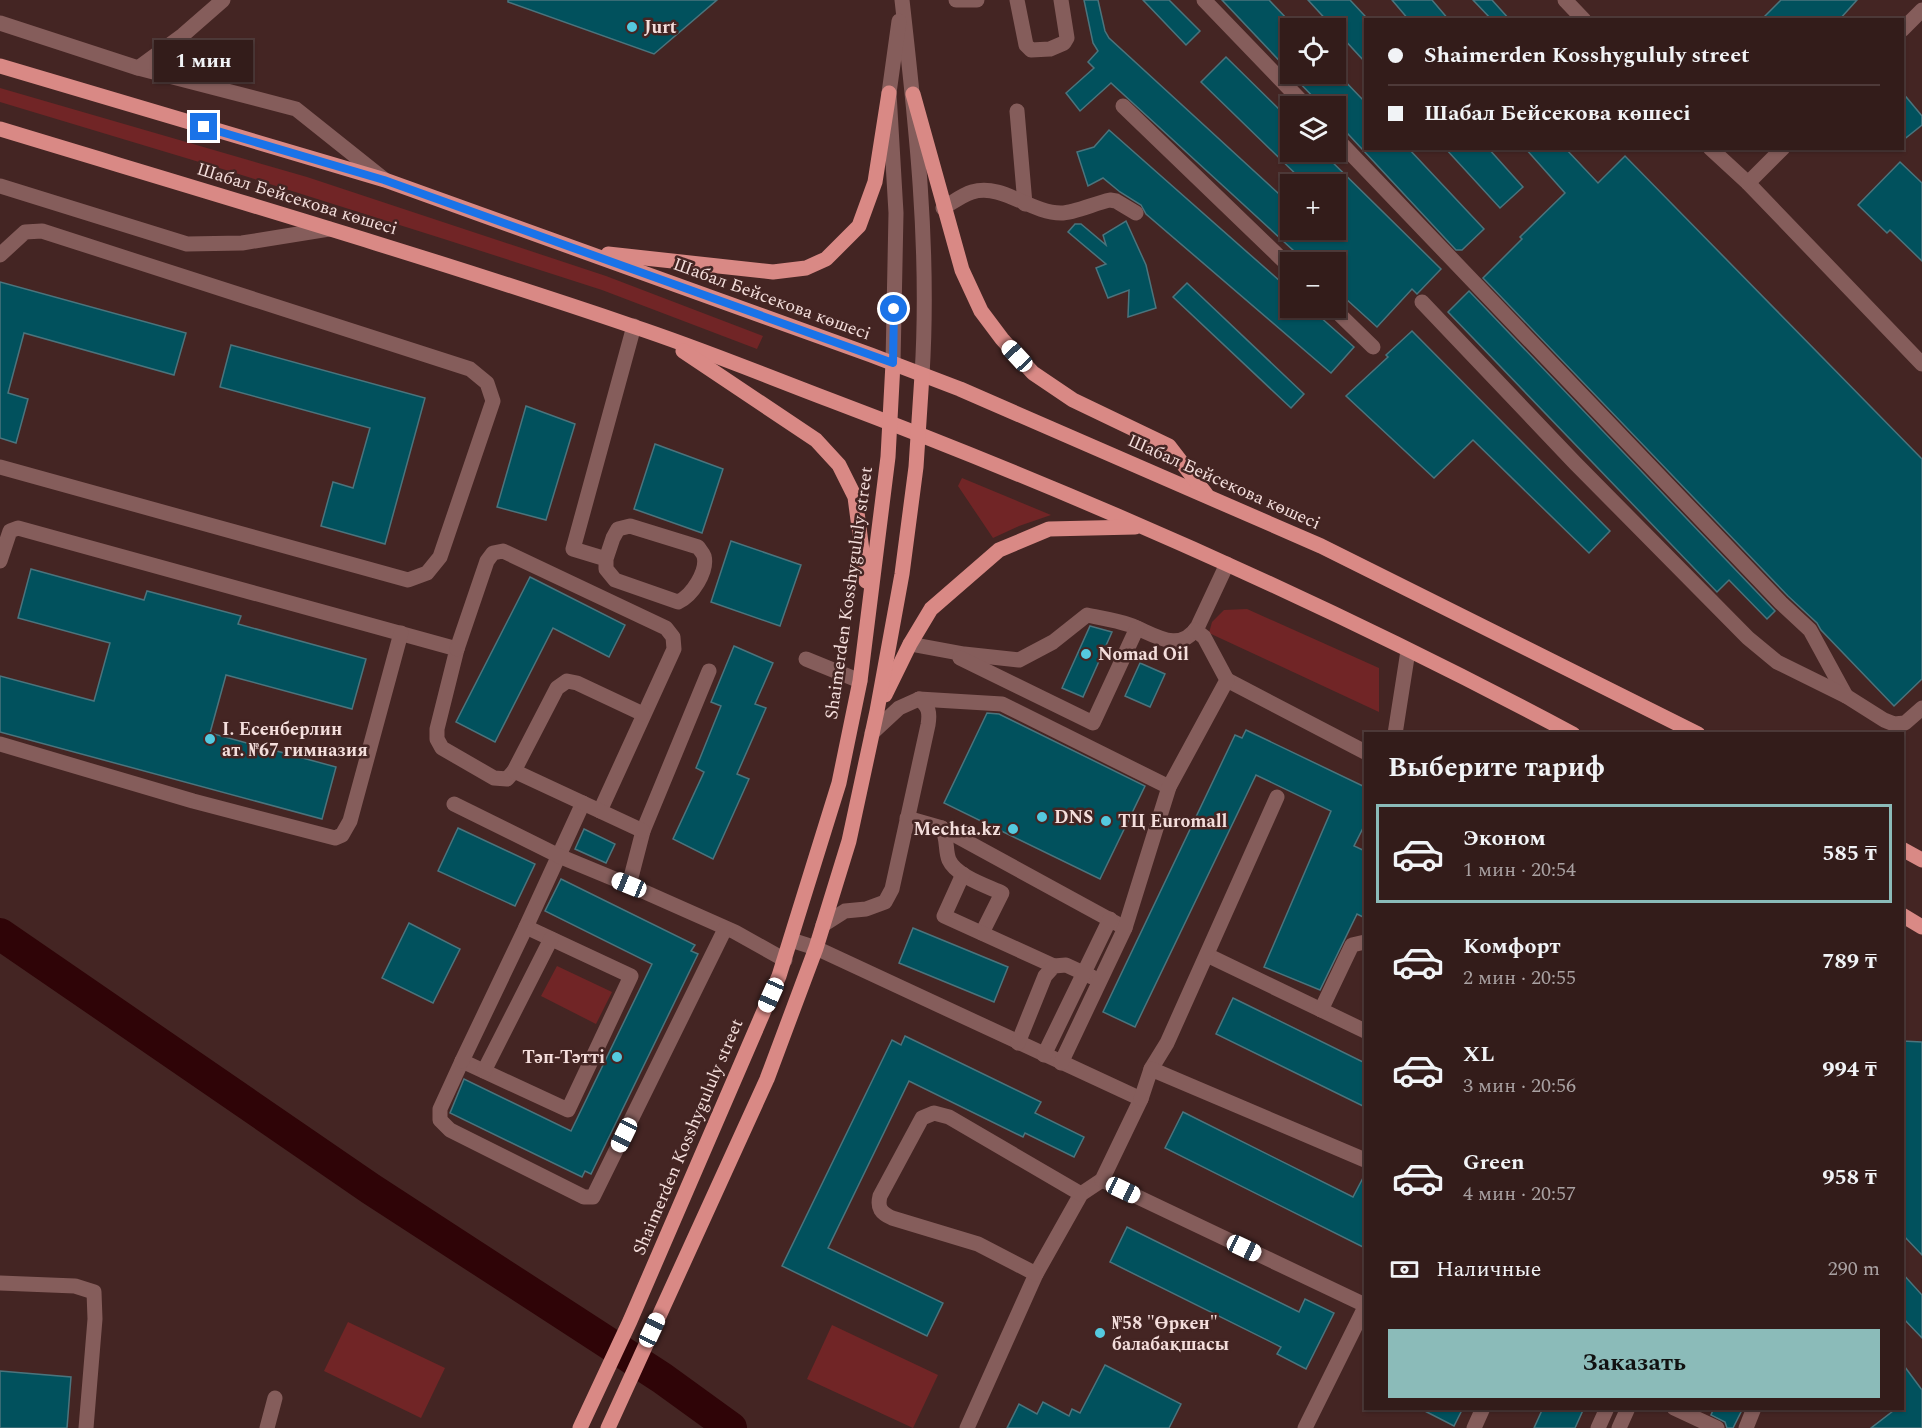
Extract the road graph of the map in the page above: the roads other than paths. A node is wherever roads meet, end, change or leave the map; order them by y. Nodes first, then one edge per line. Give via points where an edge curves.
1 (223, 0) edge
2 (902, 0) edge
3 (956, 0) edge
4 (978, 0) edge
5 (1017, 0) edge
6 (1060, 0) edge
7 (1204, 0) edge
8 (1565, 0) edge
9 (1922, 10) edge
10 (1582, 18) edge
11 (0, 23) edge
12 (1904, 28) edge
13 (0, 66) edge
14 (138, 68) junction
15 (889, 93) junction
16 (913, 94) junction
17 (1296, 96) edge
18 (1123, 106) dead end
19 (1017, 111) dead end
20 (0, 129) edge
21 (1346, 148) edge
22 (1712, 150) edge
23 (1781, 150) edge
24 (384, 180) junction
25 (1748, 183) junction
26 (2, 189) edge
27 (1025, 204) junction
28 (943, 208) junction
29 (1136, 213) dead end
30 (329, 229) junction
31 (581, 251) junction
32 (0, 255) edge
33 (1280, 257) edge
34 (1422, 302) dead end
35 (1344, 318) edge
36 (634, 326) junction
37 (661, 336) junction
38 (1373, 346) dead end
39 (893, 363) junction
40 (1922, 364) edge
41 (922, 375) junction
42 (890, 423) junction
43 (918, 434) junction
44 (0, 467) edge
45 (1208, 496) junction
46 (1141, 526) junction
47 (606, 559) junction
48 (0, 561) edge
49 (1227, 564) junction
50 (869, 602) junction
51 (1137, 628) junction
52 (1195, 630) junction
53 (401, 633) junction
54 (910, 644) junction
55 (457, 649) junction
56 (945, 650) junction
57 (1408, 651) junction
58 (806, 659) dead end
59 (709, 671) dead end
60 (1227, 680) junction
61 (860, 681) junction
62 (1846, 696) junction
63 (919, 699) junction
64 (1922, 708) edge
65 (877, 711) junction
66 (643, 714) junction
67 (1395, 732) edge
68 (1569, 732) edge
69 (1694, 732) edge
70 (872, 733) junction
71 (0, 744) edge
72 (1364, 751) edge
73 (514, 771) junction
74 (1169, 787) junction
75 (1277, 797) dead end
76 (583, 803) junction
77 (454, 804) dead end
78 (600, 811) junction
79 (908, 818) junction
80 (942, 828) junction
81 (643, 831) junction
82 (1904, 850) edge
83 (559, 856) junction
84 (1922, 860) edge
85 (963, 874) junction
86 (629, 885) junction
87 (1904, 916) edge
88 (1110, 919) junction
89 (823, 925) junction
90 (526, 927) junction
91 (1922, 927) edge
92 (1125, 928) junction
93 (725, 929) junction
94 (982, 933) junction
95 (551, 939) junction
96 (791, 940) junction
97 (1364, 942) edge
98 (816, 948) junction
99 (1207, 955) junction
100 (785, 960) junction
101 (1054, 966) junction
102 (1084, 973) junction
103 (1100, 981) junction
104 (1321, 1010) junction
105 (1364, 1030) edge
106 (1018, 1043) junction
107 (1044, 1056) junction
108 (462, 1061) junction
109 (1061, 1063) junction
110 (1151, 1069) junction
111 (484, 1071) junction
112 (1141, 1099) junction
113 (1364, 1160) edge
114 (1102, 1180) junction
115 (1081, 1194) junction
116 (1036, 1274) junction
117 (0, 1283) edge
118 (1364, 1312) edge
119 (275, 1398) dead end
120 (1482, 1410) edge
121 (1606, 1410) edge
122 (1627, 1410) edge
123 (1678, 1410) edge
124 (1753, 1410) edge
125 (86, 1428) edge
126 (267, 1428) edge
127 (580, 1428) edge
128 (608, 1428) edge
129 (967, 1428) edge
130 (1305, 1428) edge
131 (1473, 1428) edge
132 (1598, 1428) edge
133 (1618, 1428) edge
134 (1717, 1428) edge
135 (1746, 1428) edge

1 - 14 street
2 - 15 street, Shaimerden Kosshygululy street
2 - 16 street, Shaimerden Kosshygululy street
3 - 4 street
5 - 6 street via 1026,45 1031,50 1050,49 1067,38
7 - 17 street
8 - 10 street
9 - 12 street
11 - 14 street
13 - 24 main road, Шабал Бейсекова көшесі
14 - 24 street via 296,109
15 - 31 main road via 875,183 859,226 826,258 806,268 773,273
15 - 39 street, Shaimerden Kosshygululy street via 896,213
16 - 28 main road
16 - 41 street, Shaimerden Kosshygululy street via 923,212
18 - 33 street
19 - 27 street
20 - 30 main road, Шабал Бейсекова көшесі
21 - 62 street via 1810,630
22 - 25 street
23 - 25 street
24 - 31 main road, Шабал Бейсекова көшесі
25 - 40 street
26 - 30 street via 187,244 242,243
27 - 28 street via 998,192 972,192
27 - 29 street via 1063,213 1110,200
28 - 45 main road via 962,270 981,310 1033,373 1073,400 1169,446
30 - 36 main road, Шабал Бейсекова көшесі
31 - 39 main road, Шабал Бейсекова көшесі
32 - 44 street via 25,232 42,231 470,369 487,383 493,401 440,557 427,573 408,580
34 - 62 street via 1748,638 1777,662
35 - 38 street
36 - 37 main road, Шабал Бейсекова көшесі
36 - 47 street via 573,549
37 - 42 main road, Шабал Бейсекова көшесі
37 - 50 main road via 816,440 839,465 855,497
39 - 41 main road, Шабал Бейсекова көшесі
39 - 42 main road, Shaimerden Kosshygululy street
41 - 43 main road, Shaimerden Kosshygululy street
41 - 45 main road, Шабал Бейсекова көшесі
42 - 43 main road, Шабал Бейсекова көшесі
42 - 50 main road, Shaimerden Kosshygululy street
43 - 46 main road, Шабал Бейсекова көшесі
43 - 65 main road, Shaimerden Kosshygululy street via 902,573
45 - 69 main road, Шабал Бейсекова көшесі via 1321,546
46 - 49 main road, Шабал Бейсекова көшесі
46 - 54 main road via 1049,530 999,550 931,609
47 - 47 street via 618,529 630,526 698,547 704,565 694,590 678,602 615,580 606,568
48 - 53 street via 10,531 18,528
49 - 52 street
49 - 57 main road, Шабал Бейсекова көшесі
50 - 61 main road, Shaimerden Kosshygululy street
51 - 52 street via 1168,642 1181,640
51 - 56 street via 1087,615 1053,642 1019,660
51 - 56 street via 1093,723
52 - 60 street via 1204,637
53 - 55 street
53 - 71 street via 350,821 342,835 335,838
54 - 56 street
54 - 65 main road
55 - 66 street via 487,561 493,553 503,551 666,628 673,637 674,649
55 - 73 street via 437,739 442,748 494,778 507,779
57 - 67 street
57 - 68 main road, Шабал Бейсекова көшесі
58 - 61 street
59 - 81 street
60 - 72 street
60 - 74 street
61 - 96 main road, Shaimerden Kosshygululy street via 838,783
62 - 64 street via 1894,724 1905,723
63 - 70 street via 899,708
63 - 74 street via 1002,704
63 - 79 street via 927,705 928,725
65 - 70 main road, Shaimerden Kosshygululy street
66 - 73 street via 567,681 557,688
66 - 78 street
70 - 89 main road, Shaimerden Kosshygululy street via 849,842
73 - 76 street
74 - 92 street
75 - 99 street
76 - 78 street
76 - 83 street
77 - 83 street
78 - 81 street
79 - 80 street
79 - 89 street via 892,889 885,902 845,911
80 - 85 street via 949,860
80 - 88 street
81 - 86 street
82 - 84 main road
83 - 86 street
83 - 90 street
85 - 94 street via 944,916
85 - 94 street via 1002,893
86 - 93 street
87 - 91 main road
88 - 92 street
88 - 102 street
89 - 98 main road, Shaimerden Kosshygululy street
90 - 95 street
90 - 108 street
92 - 103 street
93 - 100 street
93 - 108 street via 593,1197 584,1197 450,1130 440,1120 440,1109
94 - 101 street
95 - 111 street
95 - 111 street via 631,976 568,1110
96 - 98 street
96 - 100 main road, Shaimerden Kosshygululy street
97 - 104 street via 1352,945
98 - 106 street
98 - 128 main road, Shaimerden Kosshygululy street via 767,1079
99 - 104 street
99 - 110 street
100 - 127 main road, Shaimerden Kosshygululy street
101 - 102 street via 1066,965
101 - 106 street via 1045,976
102 - 103 street
102 - 107 street
103 - 109 street
104 - 105 street
106 - 107 street
107 - 109 street
108 - 111 street
109 - 112 street
110 - 112 street
110 - 113 street
112 - 114 street
114 - 115 street
114 - 118 street
115 - 116 street
115 - 116 street via 949,1117 934,1113 922,1119 880,1196 883,1214 978,1244
116 - 129 street
117 - 125 street via 75,1286 94,1292
118 - 130 street
119 - 126 street
120 - 131 street
121 - 132 street
122 - 133 street
123 - 134 street
124 - 135 street

